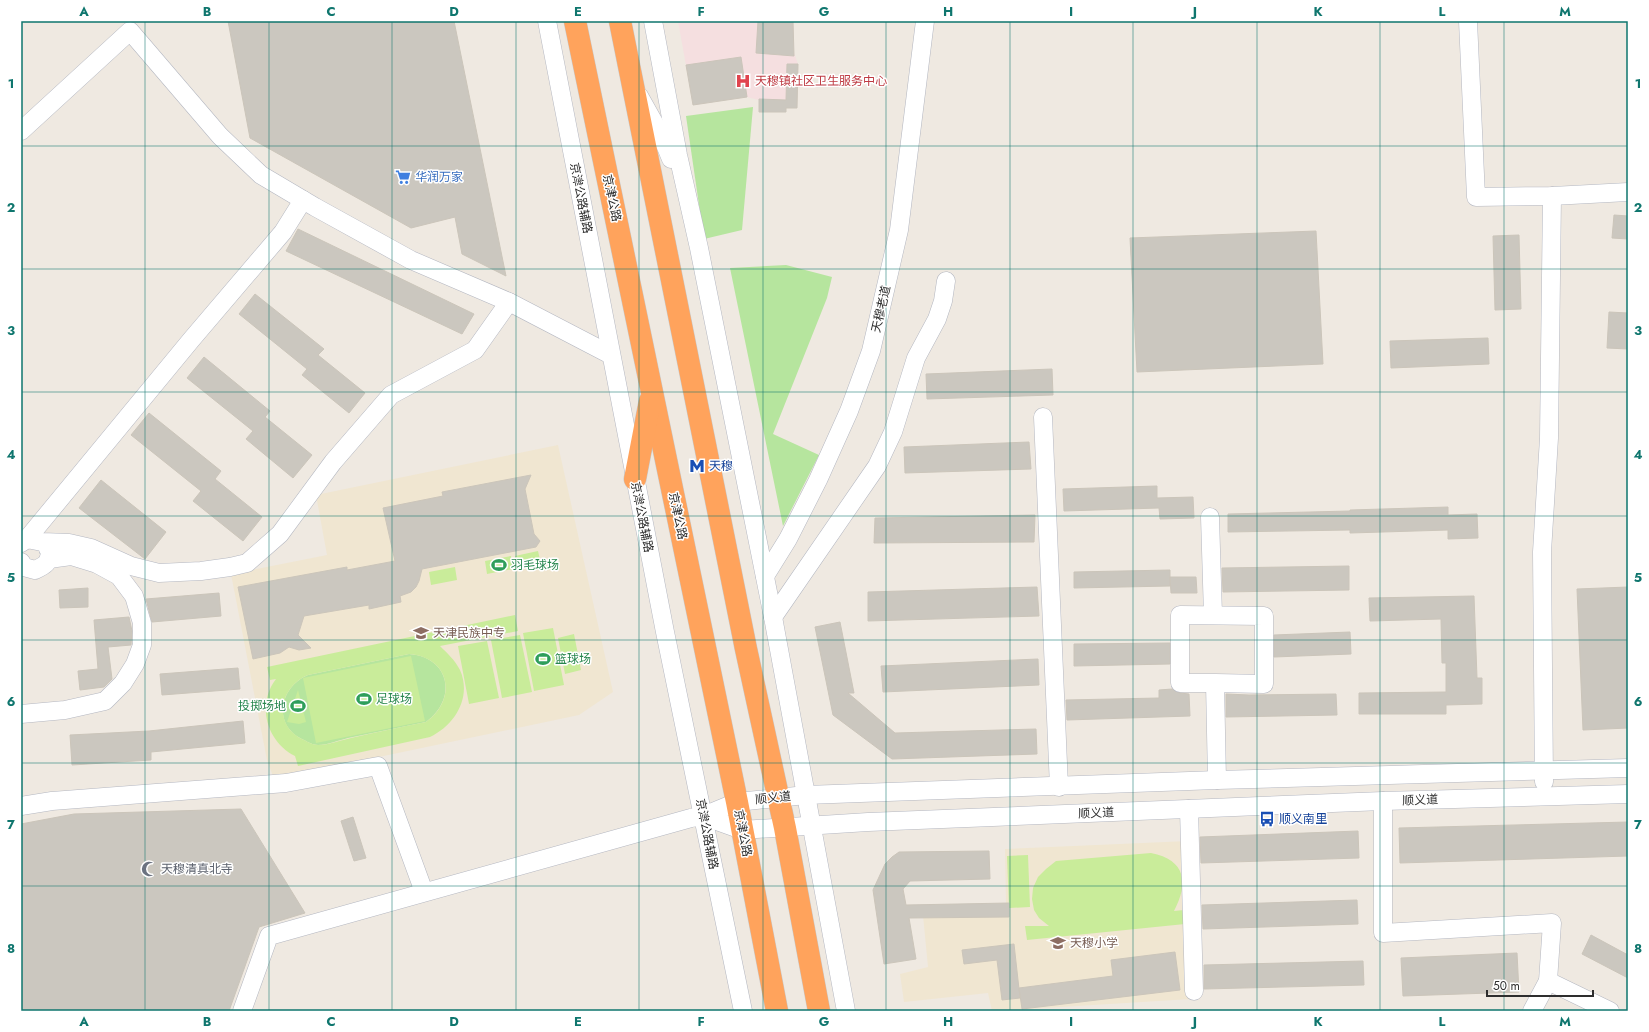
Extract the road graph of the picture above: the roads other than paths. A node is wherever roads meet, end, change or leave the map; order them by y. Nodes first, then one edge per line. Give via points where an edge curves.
1 (547, 21) edge
2 (576, 21) edge
3 (620, 21) edge
4 (653, 21) edge
5 (925, 21) edge
6 (1468, 21) edge
7 (128, 29) edge
8 (634, 87) junction
9 (21, 131) edge
10 (1628, 192) edge
11 (1552, 196) junction
12 (302, 200) junction
13 (690, 208) junction
14 (946, 281) dead end
15 (509, 302) junction
16 (611, 355) junction
17 (652, 390) junction
18 (1043, 417) dead end
19 (635, 479) junction
20 (1210, 517) dead end
21 (28, 541) edge
22 (49, 559) junction
23 (21, 562) edge
24 (764, 576) junction
25 (1213, 615) junction
26 (773, 617) junction
27 (1215, 683) junction
28 (21, 714) edge
29 (1628, 768) edge
30 (1544, 771) junction
31 (1217, 780) junction
32 (1180, 782) junction
33 (1058, 787) junction
34 (1628, 794) edge
35 (806, 795) junction
36 (1544, 796) junction
37 (779, 797) junction
38 (1383, 801) junction
39 (737, 802) junction
40 (21, 806) edge
41 (1185, 809) junction
42 (704, 816) junction
43 (811, 826) junction
44 (785, 828) junction
45 (742, 830) junction
46 (424, 892) junction
47 (1548, 981) junction
48 (1194, 991) dead end
49 (242, 1011) edge
50 (743, 1011) edge
51 (778, 1011) edge
52 (819, 1011) edge
53 (846, 1011) edge
54 (1532, 1011) edge
55 (1610, 1011) edge

1 - 16 street, 京津公路辅路
2 - 17 highway, 京津公路
3 - 8 highway
4 - 13 street
5 - 24 street, 天穆老道 via 899,230 871,351 849,411 818,480 788,539
6 - 11 street via 1476,197
7 - 9 street
7 - 12 street via 220,136 261,175
8 - 13 street via 662,137
8 - 37 highway via 746,649
10 - 11 street
11 - 30 street via 1549,438 1542,552
12 - 15 street via 411,260
12 - 21 street via 283,232 181,352
13 - 24 street
14 - 26 street via 937,319 916,358 892,432 877,466
15 - 16 street
15 - 21 street via 475,350 391,395 333,462 280,534 247,563 201,572 159,573 131,566 91,548 69,543
16 - 19 street, 京津公路辅路
17 - 19 highway
17 - 39 highway, 京津公路
18 - 33 street
19 - 42 street, 京津公路辅路
20 - 25 street
21 - 22 street via 50,551
22 - 23 street via 46,564 35,570 24,567
22 - 28 street via 71,556 97,564 119,576 134,596 142,623 142,645 135,664 123,683 105,701 65,710
24 - 26 street
25 - 27 street via 1180,615 1180,683
25 - 27 street via 1264,616 1264,684
26 - 35 street
27 - 31 street
29 - 30 street, 顺义道
30 - 31 street, 顺义道
30 - 36 street
31 - 32 street, 顺义道
32 - 33 street, 顺义道
32 - 41 street
33 - 35 street, 顺义道
34 - 36 street, 顺义道
35 - 37 street, 顺义道
35 - 43 street
36 - 38 street, 顺义道
37 - 39 street, 顺义道
37 - 44 highway
38 - 41 street, 顺义道
38 - 47 street via 1383,934 1552,923
39 - 42 street, 顺义道
39 - 45 highway, 京津公路
40 - 46 street via 52,801 286,783 378,766
41 - 43 street, 顺义道
41 - 48 street
42 - 45 street, 顺义道
42 - 46 street
42 - 50 street, 京津公路辅路
43 - 44 street, 顺义道
43 - 53 street
44 - 45 street, 顺义道
44 - 52 highway
45 - 51 highway, 京津公路
46 - 49 street via 269,936
47 - 54 street
47 - 55 street

